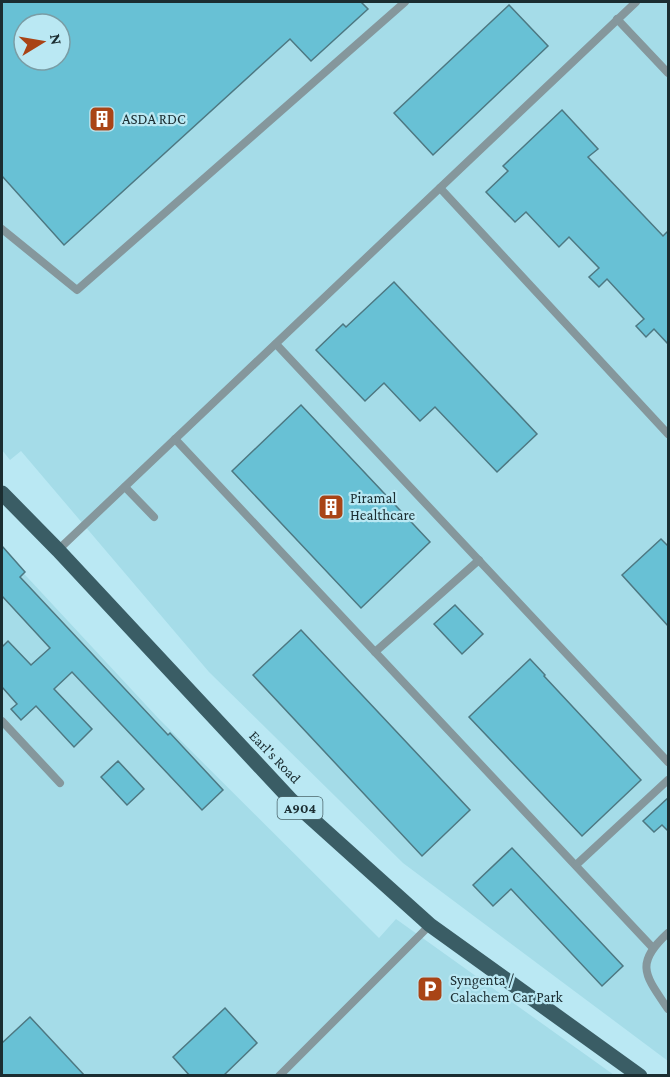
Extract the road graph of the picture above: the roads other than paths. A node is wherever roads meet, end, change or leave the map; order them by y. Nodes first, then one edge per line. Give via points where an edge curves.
1 (405, 2) edge
2 (636, 2) edge
3 (617, 19) junction
4 (669, 73) edge
5 (440, 188) junction
6 (2, 229) edge
7 (276, 344) junction
8 (669, 434) edge
9 (175, 439) junction
10 (125, 487) junction
11 (2, 493) edge
12 (154, 517) dead end
13 (58, 550) junction
14 (479, 560) junction
15 (375, 652) junction
16 (2, 721) edge
17 (669, 762) edge
18 (669, 780) edge
19 (60, 783) dead end
20 (576, 866) junction
21 (430, 925) junction
22 (669, 933) edge
23 (652, 947) junction
24 (669, 1009) edge
25 (279, 1076) edge
26 (640, 1076) edge

1 - 6 lane via 77,290
2 - 3 lane
3 - 4 lane
3 - 5 lane
5 - 7 lane
5 - 8 lane
7 - 9 lane
7 - 14 lane
9 - 10 lane
9 - 15 lane
10 - 12 lane
10 - 13 lane
11 - 13 main road, Earl's Road / A904
13 - 21 main road, Earl's Road / A904 via 291,800
14 - 15 lane
14 - 17 lane
15 - 20 lane
16 - 19 lane
18 - 20 lane
20 - 23 lane
21 - 25 lane
21 - 26 main road, Earl's Road / A904
22 - 23 lane
23 - 24 lane via 646,961 650,981

